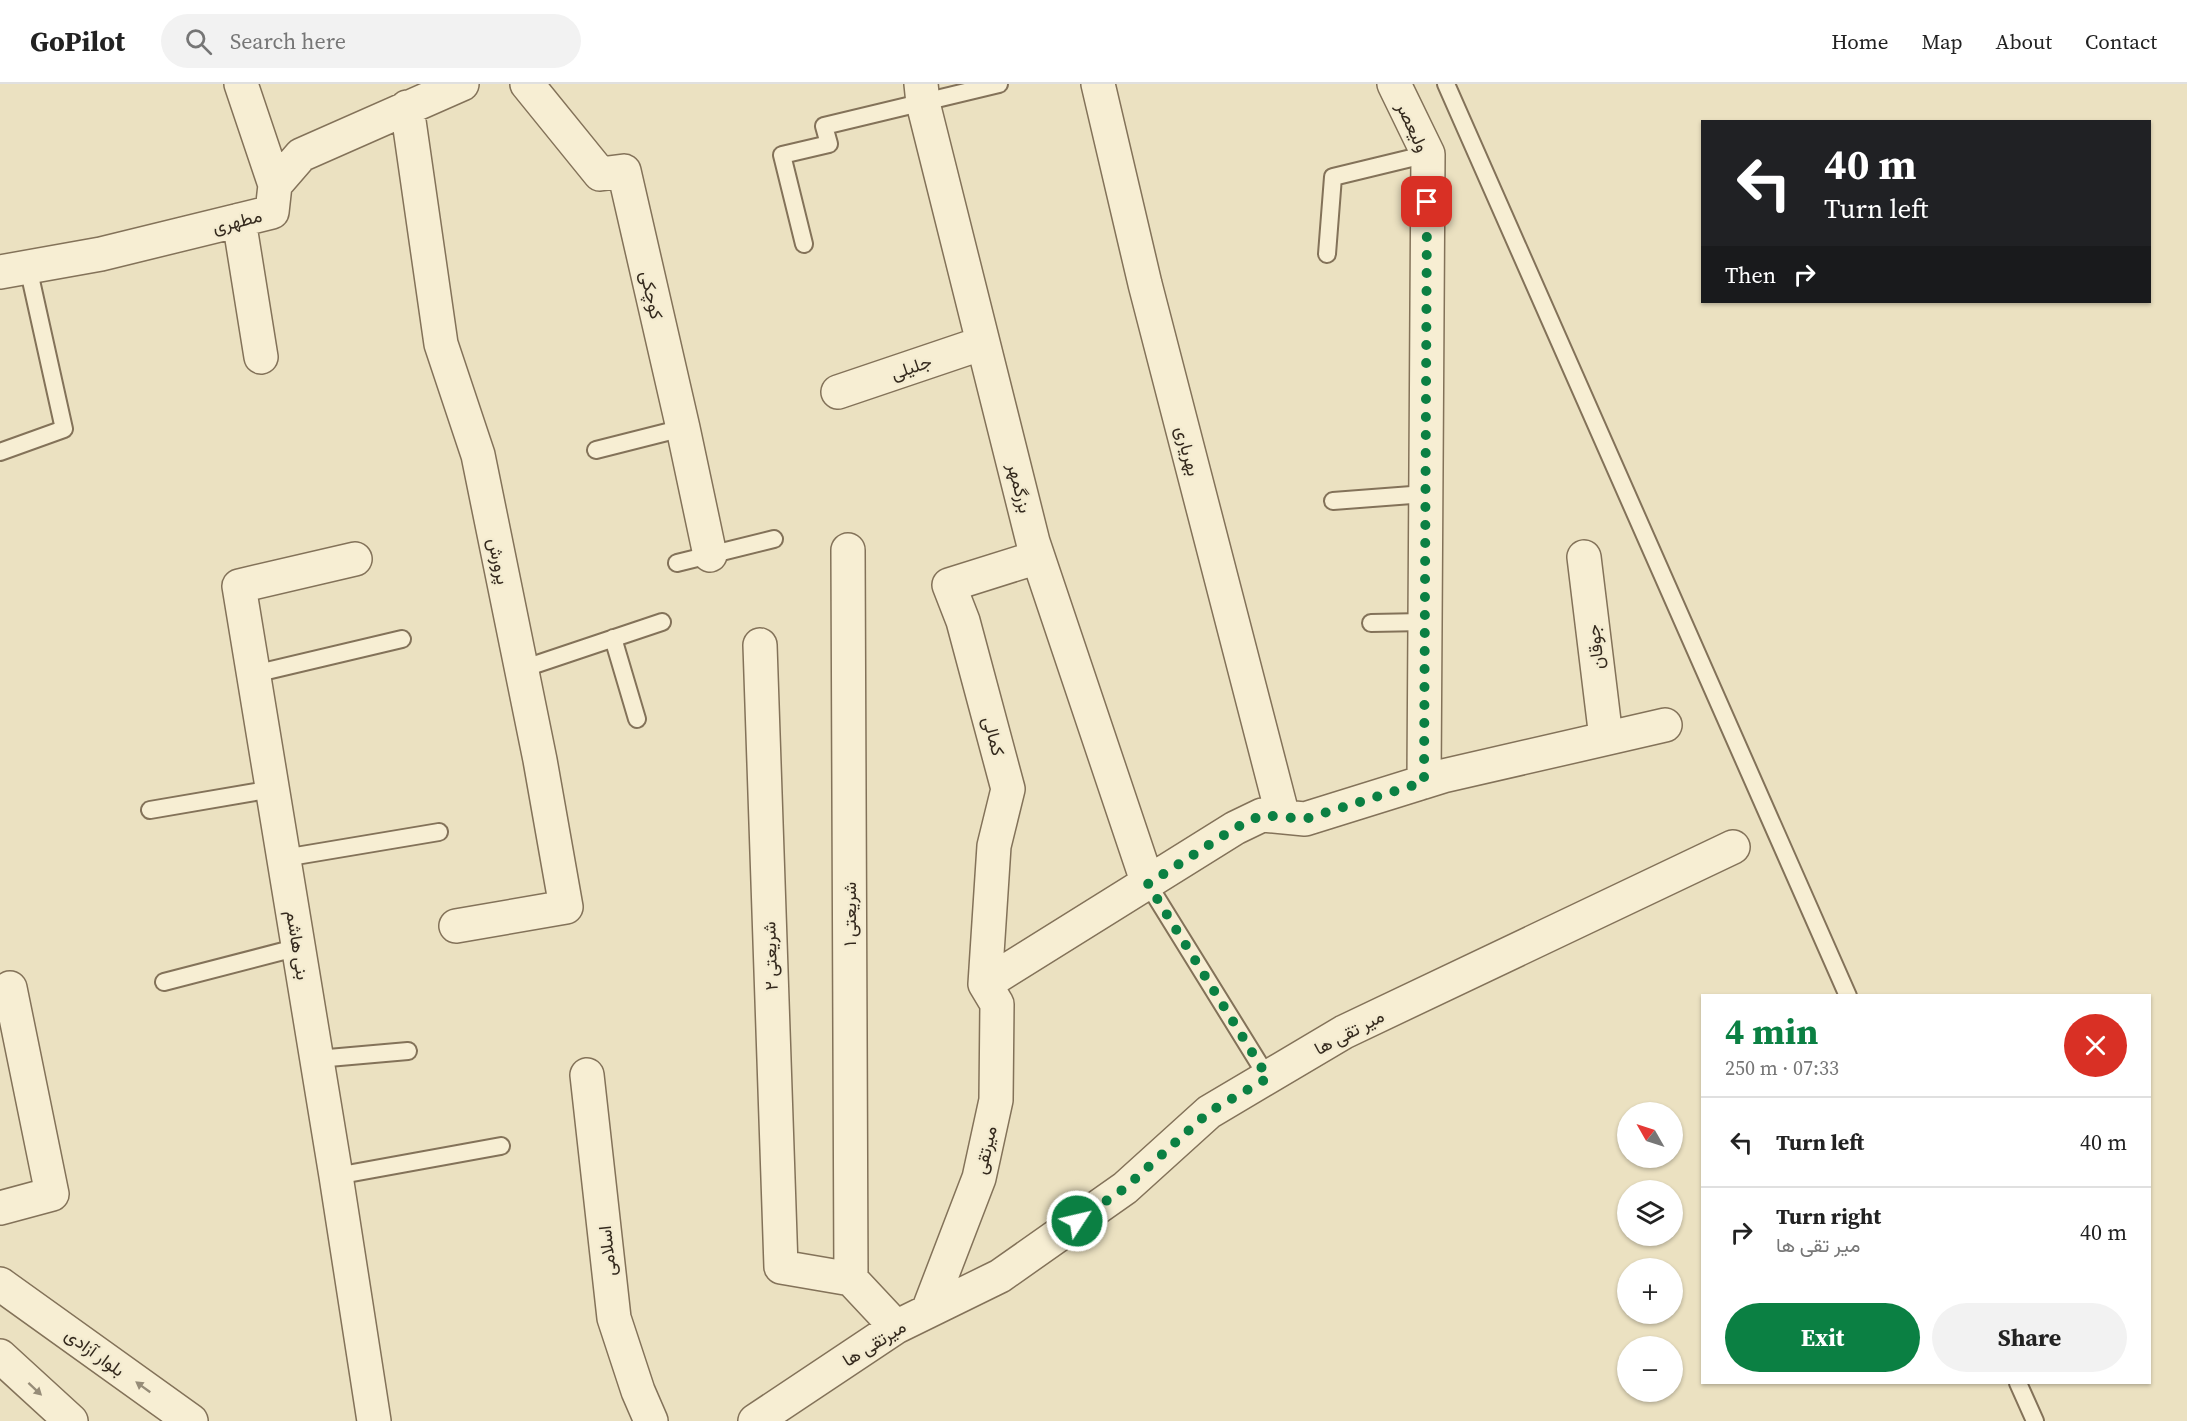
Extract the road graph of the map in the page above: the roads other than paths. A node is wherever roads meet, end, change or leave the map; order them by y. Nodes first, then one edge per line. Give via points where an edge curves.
1 (241, 84) edge
2 (462, 84) edge
3 (527, 84) edge
4 (999, 84) edge
5 (1098, 84) edge
6 (1394, 84) edge
7 (1446, 84) edge
8 (922, 93) edge
9 (407, 107) junction
10 (1428, 154) junction
11 (275, 185) junction
12 (239, 220) junction
13 (804, 244) dead end
14 (1327, 254) dead end
15 (14, 270) edge
16 (983, 343) junction
17 (261, 357) dead end
18 (838, 392) dead end
19 (683, 428) junction
20 (596, 450) dead end
21 (0, 452) edge
22 (1425, 494) junction
23 (1333, 501) dead end
24 (774, 539) dead end
25 (848, 550) dead end
26 (710, 555) junction
27 (1584, 556) dead end
28 (1038, 557) junction
29 (355, 559) dead end
30 (677, 563) dead end
31 (662, 622) dead end
32 (1424, 622) junction
33 (1371, 623) dead end
34 (613, 638) junction
35 (402, 639) dead end
36 (760, 645) dead end
37 (522, 669) junction
38 (254, 674) junction
39 (637, 719) dead end
40 (1665, 725) dead end
41 (1606, 738) junction
42 (1424, 782) junction
43 (273, 789) junction
44 (150, 810) dead end
45 (1283, 817) junction
46 (439, 832) dead end
47 (1733, 848) dead end
48 (284, 858) junction
49 (1148, 884) junction
50 (456, 926) dead end
51 (299, 947) junction
52 (164, 982) dead end
53 (985, 984) junction
54 (10, 988) dead end
55 (1847, 994) edge
56 (408, 1051) dead end
57 (317, 1059) junction
58 (587, 1075) dead end
59 (1268, 1078) junction
60 (501, 1146) dead end
61 (336, 1176) junction
62 (0, 1208) edge
63 (1000, 1276) joint
64 (852, 1279) junction
65 (0, 1284) edge
66 (928, 1311) junction
67 (896, 1327) junction
68 (0, 1356) edge
69 (2018, 1384) edge
70 (70, 1421) edge
71 (191, 1421) edge
72 (374, 1421) edge
73 (651, 1421) edge
74 (755, 1421) edge
75 (2035, 1421) edge

1 - 11 street
2 - 9 street, مطهری
3 - 19 street, کوچکی via 600,174 624,171
4 - 8 lane
5 - 45 street, بهریاری via 1148,296
6 - 10 street, ولیعصر
7 - 55 lane
8 - 13 lane via 824,126 829,144 782,155
8 - 16 street, بزرگمهر
9 - 11 street, مطهری via 302,155
9 - 37 street, پرورش via 441,345 478,455
10 - 14 lane via 1333,177
10 - 22 street, ولیعصر
11 - 12 street, مطهری via 272,212
12 - 15 street, مطهری via 101,254
12 - 17 street
15 - 21 lane via 64,429
16 - 18 street, جلیلی
16 - 28 street, بزرگمهر
19 - 20 lane
19 - 26 street, کوچکی
22 - 23 lane
22 - 32 street, ولیعصر
24 - 26 lane
25 - 64 street, شریعتی ۱
26 - 30 lane
27 - 41 street, جوقان
28 - 49 street, بزرگمهر
28 - 53 street, کمالی via 949,585 963,621 1008,789 994,846
29 - 38 street, بنی هاشم via 239,586
31 - 34 lane
32 - 33 lane
32 - 42 street, ولیعصر
34 - 37 lane
34 - 39 lane
35 - 38 lane
36 - 64 street, شریعتی ۲ via 781,1267
37 - 50 street, پرورش via 566,906
38 - 43 street, بنی هاشم
40 - 41 street
41 - 42 street
42 - 45 street via 1305,819
43 - 44 lane
43 - 48 street, بنی هاشم
45 - 49 street via 1262,815 1235,828
46 - 48 lane
47 - 59 street, میر تقی ها via 1344,1032
48 - 51 street, بنی هاشم
49 - 53 street
49 - 59 lane
51 - 52 lane
51 - 57 street, بنی هاشم
53 - 66 street, میرتقی via 997,1004 996,1101 979,1178
54 - 62 street via 52,1194
56 - 57 lane
57 - 61 street, بنی هاشم
58 - 73 street, اسلامی via 614,1318
59 - 63 street, میر تقی ها via 1209,1112 1125,1188
60 - 61 lane
61 - 72 street, بنی هاشم
63 - 66 street, میرتقی ها
64 - 67 street
71 -> 65 street, بلوار آزادی
66 - 67 street, میرتقی ها
67 - 74 street, میرتقی ها
68 -> 70 street
69 - 75 lane

